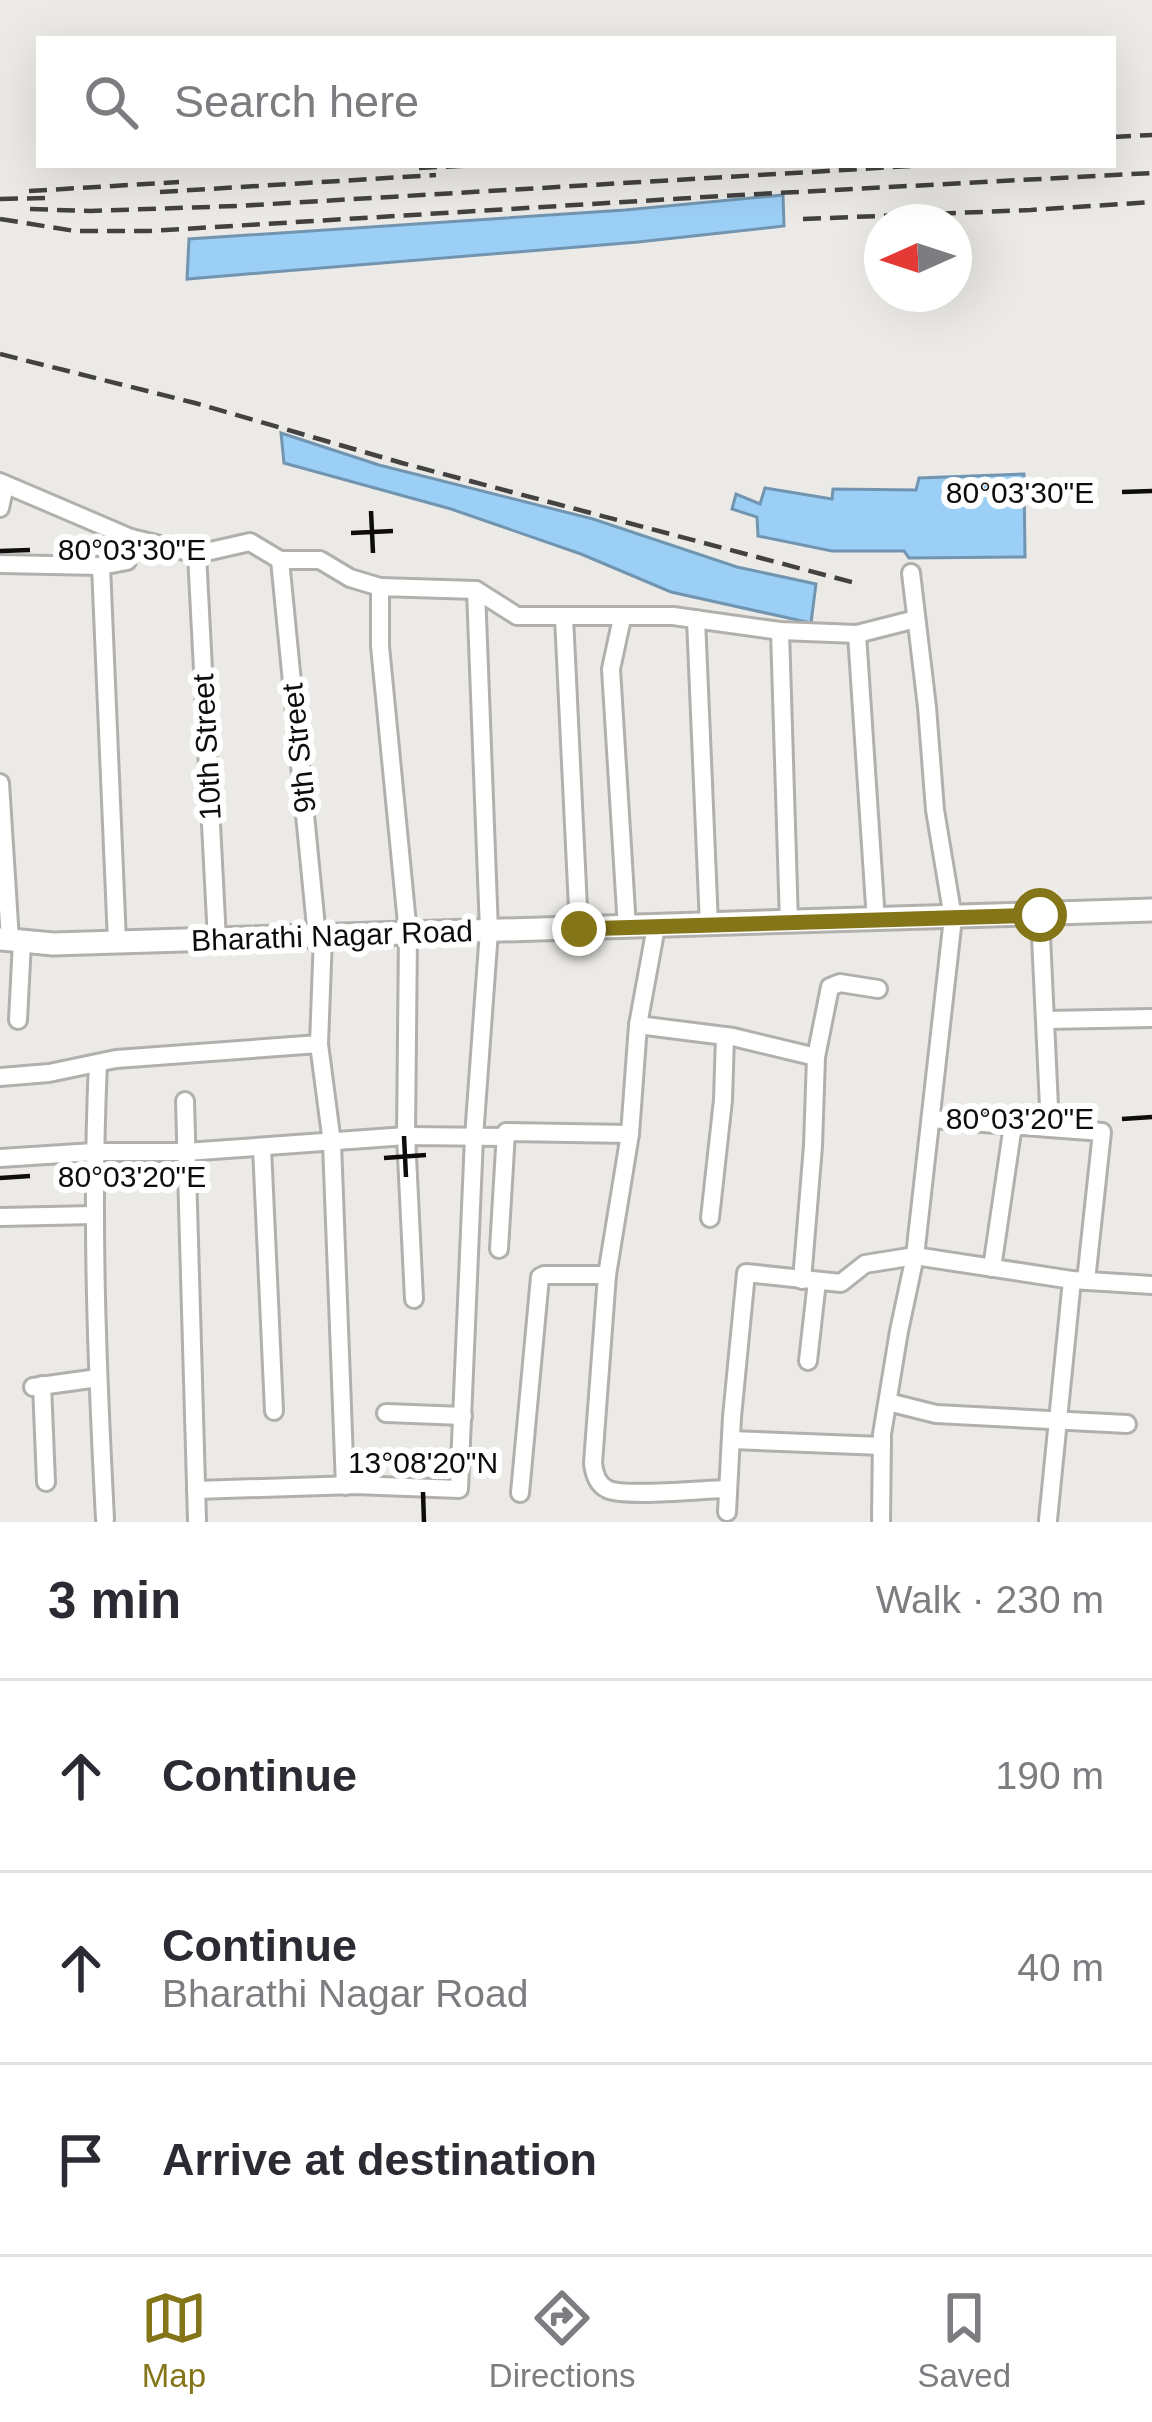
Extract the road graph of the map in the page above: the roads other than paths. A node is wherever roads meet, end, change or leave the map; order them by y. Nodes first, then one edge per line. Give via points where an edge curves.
1 (3, 484) edge
2 (0, 508) edge
3 (131, 538) junction
4 (197, 554) junction
5 (280, 560) junction
6 (0, 564) edge
7 (101, 566) junction
8 (911, 573) dead end
9 (380, 586) junction
10 (476, 590) junction
11 (564, 617) junction
12 (622, 618) junction
13 (916, 619) junction
14 (696, 620) junction
15 (779, 631) junction
16 (857, 634) junction
17 (0, 783) edge
18 (1152, 910) edge
19 (1040, 915) junction
20 (953, 918) junction
21 (876, 921) junction
22 (789, 923) junction
23 (710, 926) junction
24 (656, 927) junction
25 (627, 928) junction
26 (579, 929) junction
27 (489, 931) junction
28 (408, 934) junction
29 (320, 937) junction
30 (10, 940) edge
31 (217, 940) junction
32 (117, 942) junction
33 (878, 989) dead end
34 (1152, 1018) edge
35 (18, 1020) dead end
36 (1046, 1020) junction
37 (638, 1025) junction
38 (725, 1036) junction
39 (320, 1044) junction
40 (816, 1057) junction
41 (98, 1063) junction
42 (0, 1077) edge
43 (184, 1101) dead end
44 (931, 1119) junction
45 (1012, 1126) junction
46 (1050, 1128) junction
47 (630, 1135) junction
48 (406, 1136) junction
49 (474, 1137) junction
50 (505, 1137) junction
51 (332, 1143) junction
52 (262, 1148) junction
53 (94, 1152) junction
54 (186, 1152) junction
55 (0, 1158) edge
56 (95, 1215) junction
57 (0, 1217) edge
58 (710, 1218) dead end
59 (499, 1249) dead end
60 (915, 1256) junction
61 (992, 1268) junction
62 (607, 1275) junction
63 (1079, 1280) junction
64 (809, 1281) junction
65 (1152, 1285) edge
66 (414, 1299) dead end
67 (808, 1361) dead end
68 (98, 1378) junction
69 (888, 1402) junction
70 (274, 1411) dead end
71 (386, 1413) dead end
72 (464, 1416) junction
73 (1058, 1419) junction
74 (1127, 1424) dead end
75 (731, 1440) junction
76 (882, 1446) junction
77 (46, 1482) dead end
78 (345, 1486) junction
79 (728, 1489) junction
80 (196, 1490) junction
81 (520, 1493) dead end
82 (727, 1512) dead end
83 (105, 1519) edge
84 (196, 1520) edge
85 (1048, 1520) edge
86 (881, 1522) edge

1 - 2 street
1 - 3 street
3 - 4 street
3 - 7 street via 127,562
4 - 5 street via 250,542
4 - 31 street, 10th Street
5 - 9 street via 320,560
5 - 29 street, 9th Street
6 - 7 street
7 - 32 street
8 - 13 street
9 - 10 street
9 - 28 street
10 - 11 street via 517,616
10 - 27 street
11 - 12 street
11 - 26 street
12 - 14 street
12 - 25 street via 611,669
13 - 16 street
13 - 20 street
14 - 15 street
14 - 23 street
15 - 16 street
15 - 22 street
16 - 21 street
17 - 30 street
18 - 19 main road, Bharathi Nagar Road
19 - 20 main road, Bharathi Nagar Road
19 - 36 street
20 - 21 main road, Bharathi Nagar Road
20 - 44 street
21 - 22 main road, Bharathi Nagar Road
22 - 23 main road, Bharathi Nagar Road
23 - 24 main road, Bharathi Nagar Road
24 - 25 main road, Bharathi Nagar Road
24 - 37 street
25 - 26 main road, Bharathi Nagar Road
26 - 27 main road, Bharathi Nagar Road
27 - 28 main road, Bharathi Nagar Road
27 - 49 street
28 - 29 main road, Bharathi Nagar Road
28 - 48 street
29 - 31 main road, Bharathi Nagar Road
29 - 39 street, 9th Street
30 - 32 main road, Bharathi Nagar Road
30 - 35 street
31 - 32 main road, Bharathi Nagar Road
33 - 40 street via 830,988
34 - 36 street
36 - 46 street
37 - 38 street
37 - 47 street
38 - 40 street
38 - 58 street
39 - 41 street
39 - 51 street, 9th Street
40 - 64 street
41 - 42 street
41 - 53 street
43 - 54 street
44 - 45 street
44 - 60 street
45 - 46 street
45 - 61 street
46 - 63 street via 1102,1132
47 - 50 street
47 - 62 street
48 - 49 street
48 - 51 street
48 - 66 street
49 - 50 street
49 - 72 street
50 - 59 street
51 - 52 street
51 - 78 street, 9th Street
52 - 54 street
52 - 70 street
53 - 54 street
53 - 55 street
53 - 56 street
54 - 80 street
56 - 57 street
56 - 68 street
60 - 61 street
60 - 64 street via 865,1264 841,1283
60 - 69 street
61 - 63 street
62 - 79 street via 595,1476 607,1489 630,1492
62 - 81 street via 539,1277
63 - 65 street
63 - 73 street
64 - 67 street
64 - 75 street via 746,1273
68 - 77 street via 36,1386
68 - 83 street
69 - 73 street via 936,1414
69 - 76 street
71 - 72 street
72 - 78 street via 460,1489
73 - 74 street
73 - 85 street
75 - 76 street
75 - 79 street
76 - 86 street
78 - 80 street
79 - 82 street
80 - 84 street

